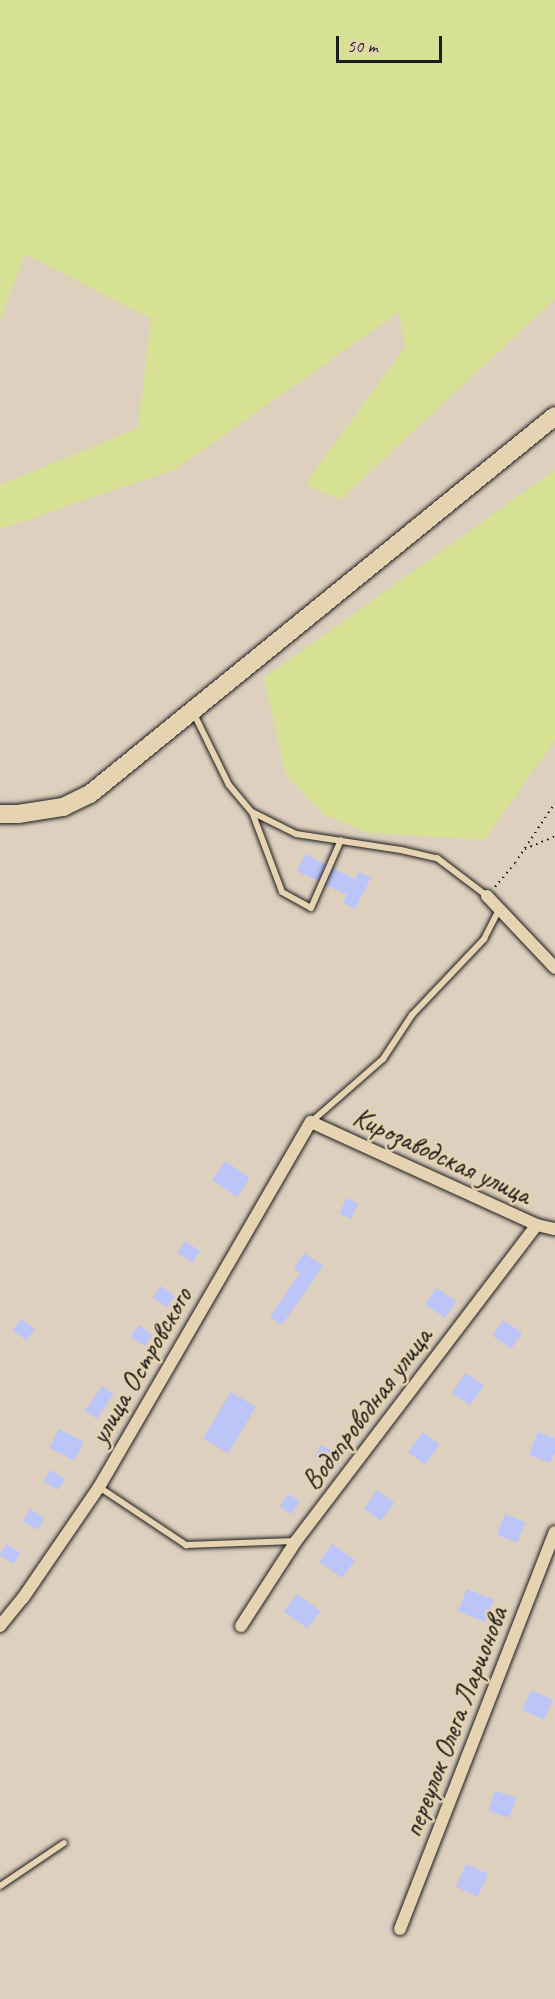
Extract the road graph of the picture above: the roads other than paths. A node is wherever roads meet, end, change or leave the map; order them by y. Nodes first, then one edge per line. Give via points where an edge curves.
1 (555, 416) edge
2 (192, 710) junction
3 (252, 812) junction
4 (0, 814) edge
5 (341, 840) junction
6 (487, 896) joint
7 (500, 910) junction
8 (555, 968) edge
9 (311, 1122) junction
10 (537, 1225) junction
11 (555, 1229) edge
12 (99, 1487) junction
13 (555, 1532) edge
14 (296, 1541) junction
15 (0, 1626) edge
16 (242, 1626) dead end
17 (64, 1843) dead end
18 (0, 1886) edge
19 (400, 1929) dead end

1 - 2 main road
2 - 3 lane via 229,785
2 - 4 main road via 90,794 63,807
3 - 5 lane via 296,834
3 - 5 lane via 282,892 311,908
5 - 6 lane via 437,858
6 - 7 street
7 - 8 street
7 - 9 lane via 484,939 412,1015 383,1059
9 - 10 street, Кирозаводская улица
9 - 12 street, улица Островского
10 - 11 street, Кирозаводская улица
10 - 14 street, Водопроводная улица
12 - 14 lane via 186,1545
12 - 15 street, улица Островского
13 - 19 street, переулок Олега Ларионова
14 - 16 street, Водопроводная улица
17 - 18 lane

